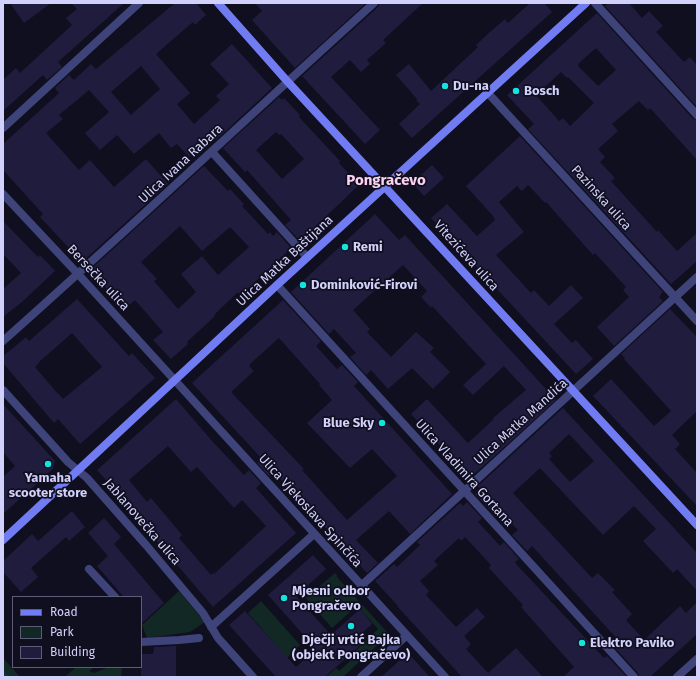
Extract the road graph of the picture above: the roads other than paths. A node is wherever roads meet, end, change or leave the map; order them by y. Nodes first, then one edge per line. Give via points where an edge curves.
1 (140, 3) edge
2 (218, 3) edge
3 (374, 3) edge
4 (586, 3) edge
5 (594, 3) edge
6 (288, 81) junction
7 (487, 92) junction
8 (697, 115) edge
9 (3, 128) edge
10 (212, 152) junction
11 (385, 186) junction
12 (3, 194) edge
13 (307, 257) junction
14 (78, 274) junction
15 (697, 278) edge
16 (276, 285) junction
17 (675, 297) junction
18 (697, 321) edge
19 (3, 341) edge
20 (174, 380) junction
21 (3, 390) edge
22 (573, 391) junction
23 (78, 470) junction
24 (465, 490) junction
25 (697, 525) edge
26 (314, 534) junction
27 (3, 540) edge
28 (90, 569) dead end
29 (362, 585) junction
30 (114, 596) edge
31 (211, 627) junction
32 (406, 635) junction
33 (199, 638) dead end
34 (142, 642) edge
35 (697, 659) edge
36 (253, 677) edge
37 (361, 677) edge
38 (445, 677) edge
39 (634, 677) edge
40 (677, 677) edge

1 - 9 street
2 - 6 street, Vitezićeva ulica
3 - 6 street, Ulica Ivana Rabara
4 - 7 street, Ulica Matka Baštijana
5 - 8 street
6 - 10 street, Ulica Ivana Rabara
6 - 11 street, Vitezićeva ulica
7 - 11 street, Ulica Matka Baštijana
7 - 17 street, Pazinska ulica
10 - 13 street
10 - 14 street, Ulica Ivana Rabara
11 - 13 street, Ulica Matka Baštijana
11 - 22 street, Vitezićeva ulica
12 - 14 street, Bersečka ulica
13 - 16 street, Ulica Matka Baštijana
14 - 19 street, Ulica Ivana Rabara
14 - 20 street, Bersečka ulica
15 - 17 street, Ulica Matka Mandića
16 - 20 street, Ulica Matka Baštijana
16 - 24 street, Ulica Vladimira Gortana
17 - 18 street, Pazinska ulica
17 - 22 street, Ulica Matka Mandića
20 - 23 street, Ulica Matka Baštijana
20 - 26 street, Ulica Vjekoslava Spinčića
21 - 23 street, Jablanovečka ulica
22 - 24 street, Ulica Matka Mandića
22 - 25 street, Vitezićeva ulica
23 - 27 street, Ulica Matka Baštijana
23 - 31 street, Jablanovečka ulica via 171,574 203,613
24 - 29 street, Ulica Matka Mandića
24 - 39 street, Ulica Vladimira Gortana
26 - 29 street, Ulica Vjekoslava Spinčića
26 - 31 street
28 - 30 street
29 - 32 street, Ulica Vjekoslava Spinčića
31 - 36 street, Jablanovečka ulica
32 - 37 street
32 - 38 street, Ulica Vjekoslava Spinčića
33 - 34 street
35 - 40 street

